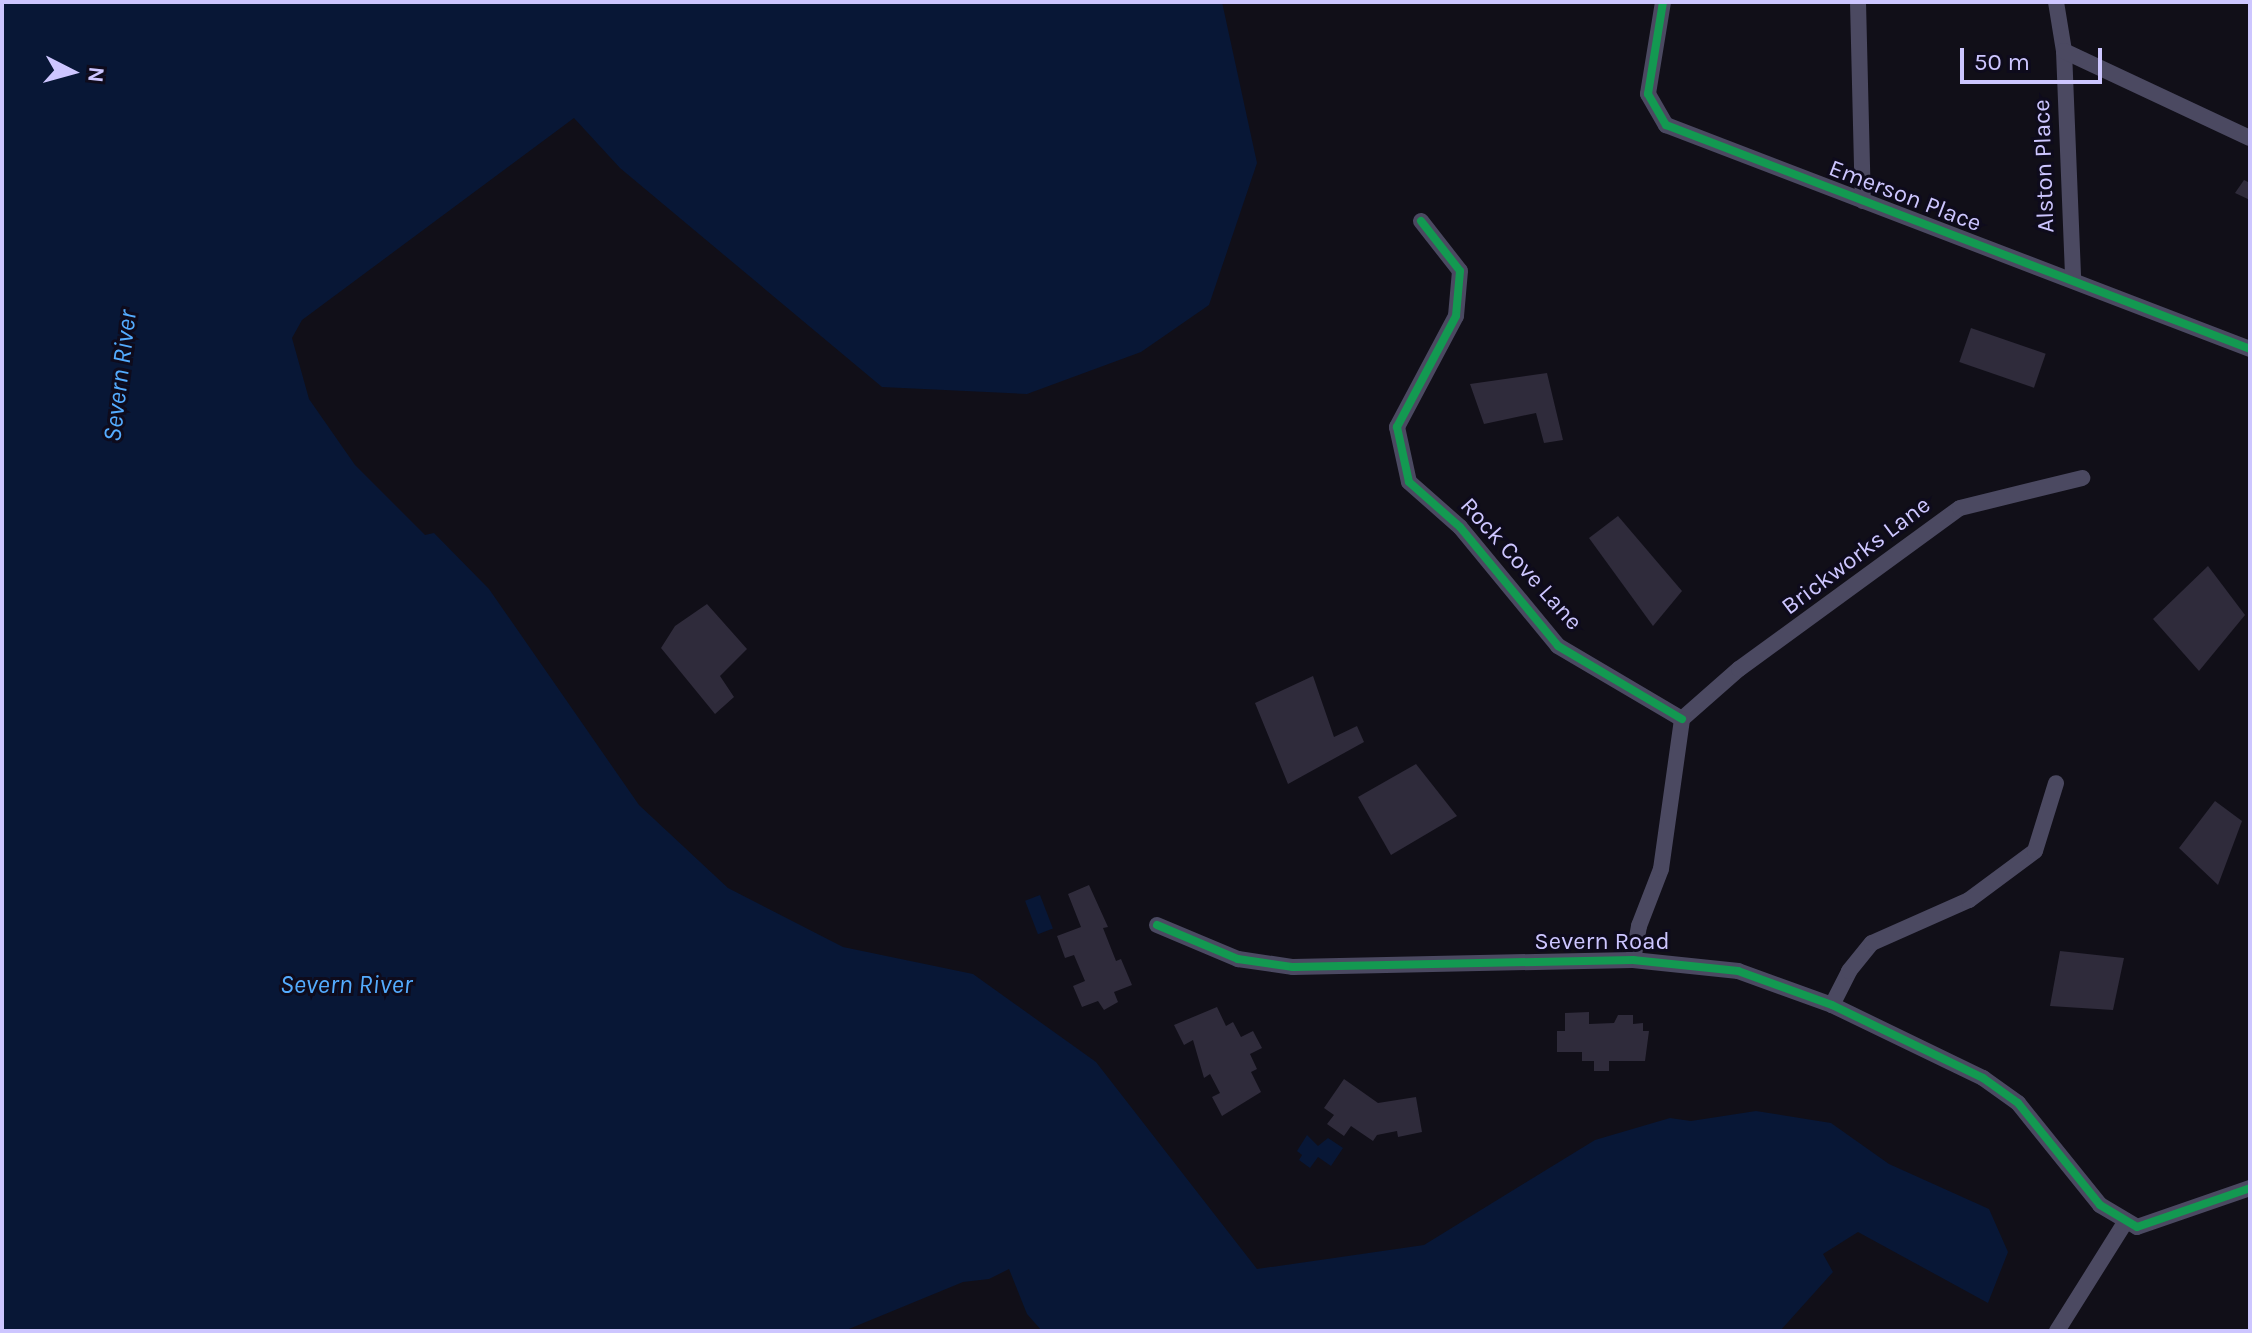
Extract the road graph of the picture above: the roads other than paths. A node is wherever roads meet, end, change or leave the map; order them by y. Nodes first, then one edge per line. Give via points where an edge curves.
1 (1663, 2) edge
2 (1858, 2) edge
3 (2056, 2) edge
4 (2064, 51) junction
5 (2250, 138) edge
6 (1863, 201) junction
7 (1421, 221) dead end
8 (2073, 280) junction
9 (2250, 349) edge
10 (2082, 478) dead end
11 (1682, 719) junction
12 (2056, 783) dead end
13 (1157, 925) dead end
14 (1633, 960) junction
15 (1832, 1005) junction
16 (2250, 1188) edge
17 (2126, 1221) junction
18 (2057, 1331) edge

1 - 6 street, Emerson Place via 1648,94 1666,125
2 - 6 street
3 - 4 street, Alston Place
4 - 5 street
4 - 8 street, Alston Place
6 - 8 street, Emerson Place
7 - 11 street, Rock Cove Lane via 1460,271 1456,316 1397,427 1409,482 1460,527 1558,646
8 - 9 street, Emerson Place
10 - 11 street, Brickworks Lane via 1960,508 1739,669
11 - 14 street via 1661,869 1639,926
12 - 15 street via 2035,851 1969,900 1872,943 1849,971
13 - 14 street, Severn Road via 1238,959 1293,967
14 - 15 street, Severn Road via 1738,971
15 - 17 street, Severn Road via 1983,1078 2018,1103 2100,1205
16 - 17 street via 2166,1220 2137,1227
17 - 18 street

